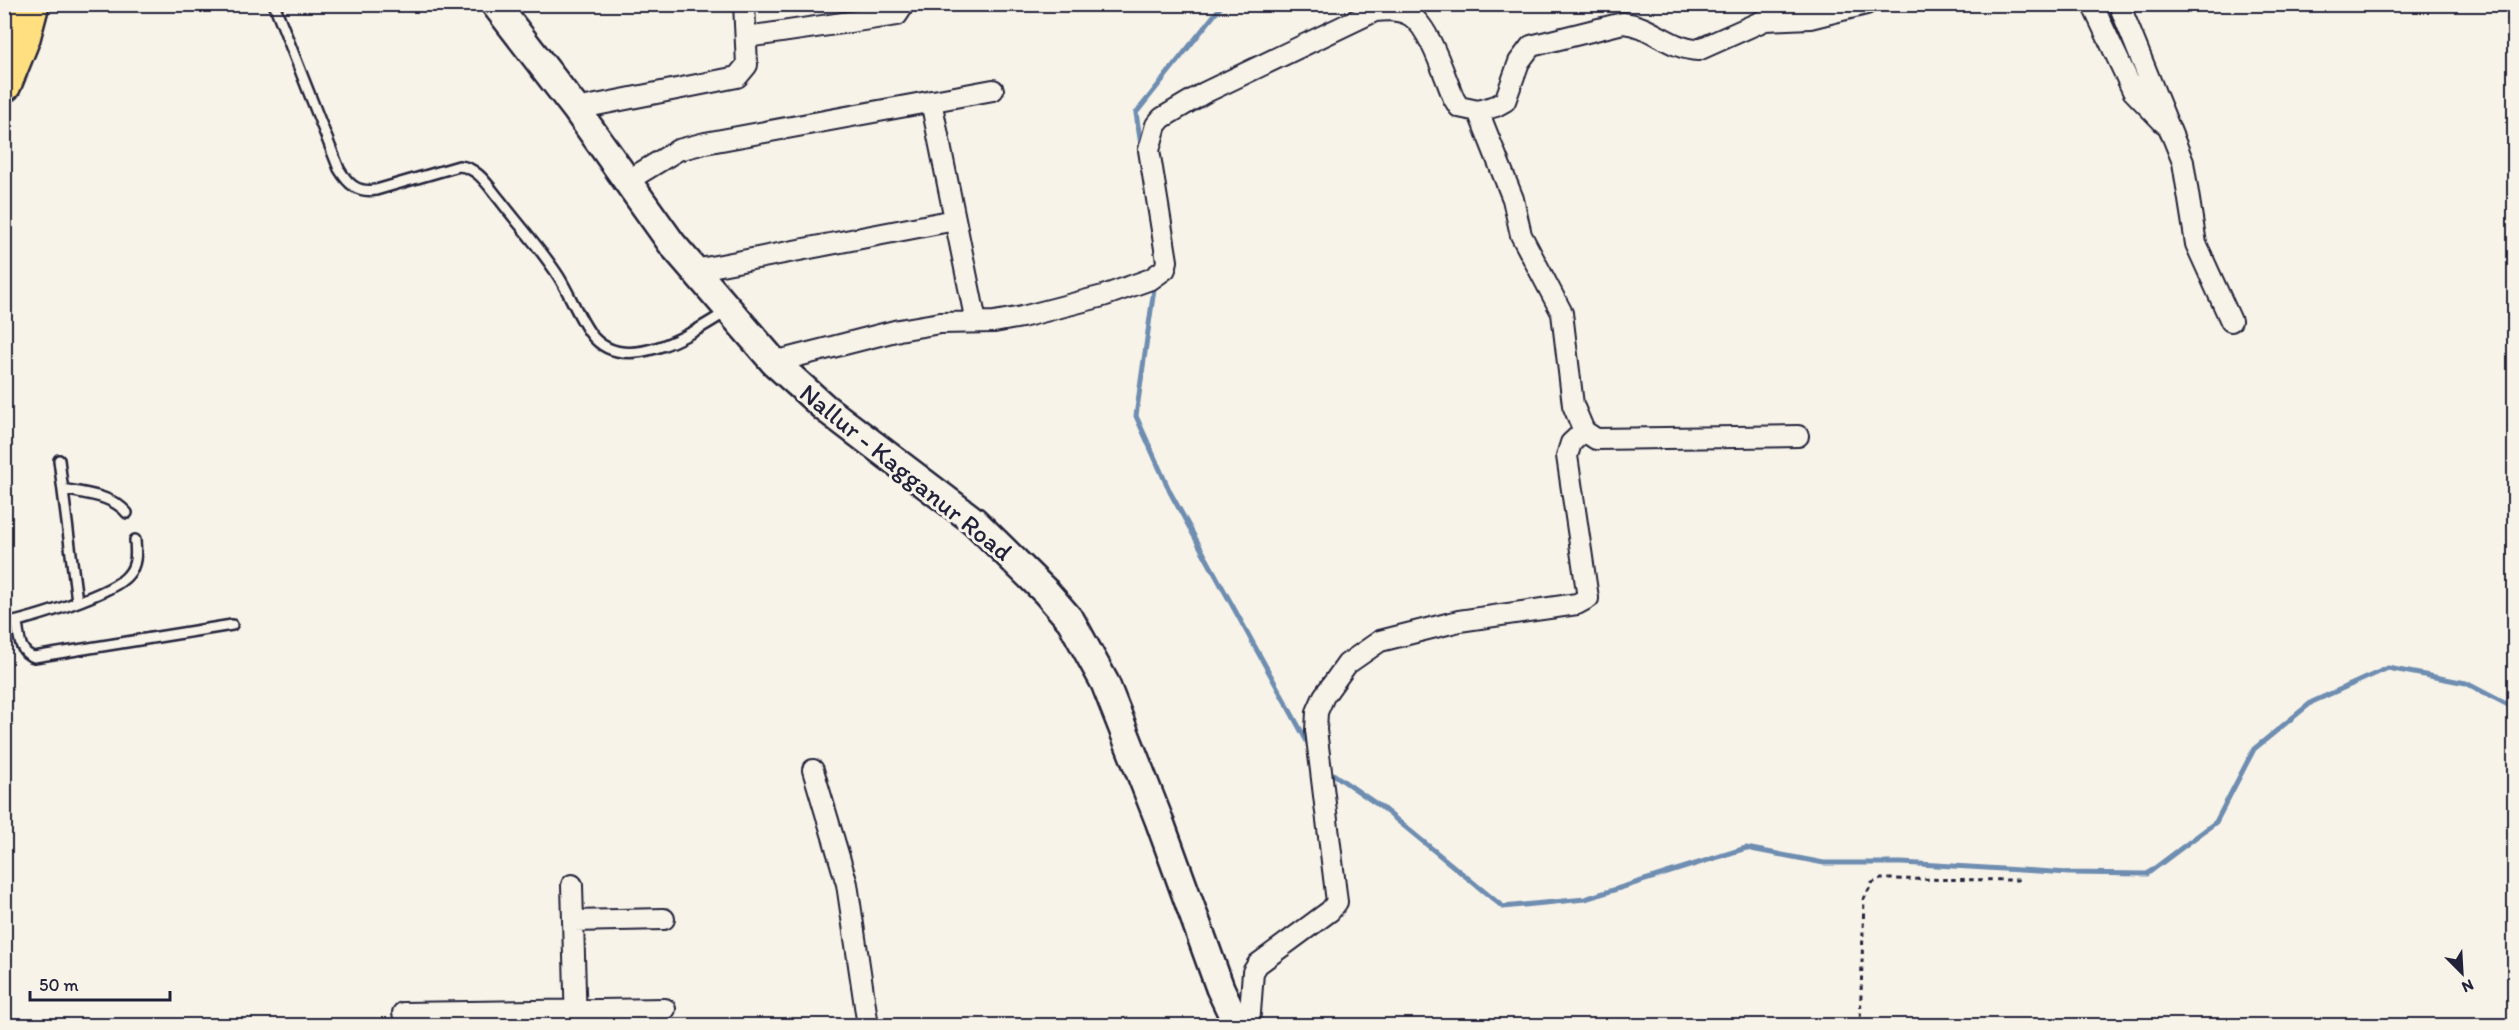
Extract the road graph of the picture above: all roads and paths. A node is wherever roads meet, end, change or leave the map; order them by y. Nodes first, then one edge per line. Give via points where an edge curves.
1 (8, 4) edge
2 (32, 4) edge
3 (274, 4) edge
4 (495, 4) edge
5 (744, 4) edge
6 (900, 4) edge
7 (1866, 4) edge
8 (2092, 4) edge
9 (2119, 4) edge
10 (4, 16) edge
11 (747, 36) junction
12 (4, 85) edge
13 (993, 90) dead end
14 (931, 101) junction
15 (576, 109) junction
16 (1478, 111) junction
17 (2169, 127) junction
18 (627, 181) junction
19 (955, 220) junction
20 (695, 270) junction
21 (729, 310) junction
22 (2231, 321) dead end
23 (976, 322) junction
24 (774, 362) junction
25 (1584, 431) junction
26 (1798, 436) dead end
27 (59, 460) dead end
28 (63, 489) junction
29 (127, 513) dead end
30 (135, 540) dead end
31 (76, 601) junction
32 (16, 622) junction
33 (4, 624) edge
34 (232, 625) dead end
35 (813, 771) dead end
36 (2022, 880) dead end
37 (572, 885) dead end
38 (664, 919) dead end
39 (573, 921) junction
40 (664, 1009) dead end
41 (403, 1013) dead end
42 (576, 1018) edge
43 (868, 1026) edge
44 (1238, 1026) edge
45 (1249, 1026) edge
46 (1860, 1026) edge

1 - 10 highway
2 - 12 highway
3 - 21 lane via 339,169 351,186 376,190 467,166 485,181 558,276 591,335 616,352 629,354 660,346
4 - 15 main road, Nallur - Kagganur Road
5 - 11 street
6 - 11 street via 897,15
7 - 16 street via 1810,18 1765,20 1698,50 1688,50 1635,24 1623,23 1531,46 1519,62 1505,101
8 - 17 street via 2133,91
9 - 17 street
11 - 15 street via 747,65 736,76
13 - 14 street
14 - 18 street via 678,150
14 - 19 street
15 - 18 main road, Nallur - Kagganur Road
16 - 23 street via 1460,107 1454,99 1423,28 1412,16 1399,11 1375,11 1204,93 1156,125 1149,150 1167,261 1161,273 1103,296 1032,315
16 - 25 street via 1513,199 1521,235 1562,313 1570,396
17 - 22 street via 2183,162 2196,244
18 - 20 main road, Nallur - Kagganur Road
19 - 20 street
19 - 23 street
20 - 21 main road, Nallur - Kagganur Road
21 - 24 main road, Nallur - Kagganur Road
23 - 24 street via 940,322 898,330
24 - 44 main road, Nallur - Kagganur Road via 825,408 974,521 1071,621 1105,683 1220,988
25 - 26 street via 1596,439
25 - 45 street via 1571,443 1567,456 1588,598 1577,604 1459,621 1380,641 1347,664 1324,696 1317,712 1316,730 1337,902 1258,964 1253,972
27 - 28 lane
28 - 29 lane via 106,499
28 - 31 lane
30 - 31 lane via 136,559 130,574 120,584
31 - 32 lane
32 - 33 lane
32 - 34 lane via 22,648 34,657
35 - 43 street via 847,884
36 - 46 path via 1881,879 1872,883 1864,899
37 - 39 street
38 - 39 street
39 - 42 street
40 - 42 street
41 - 42 street

